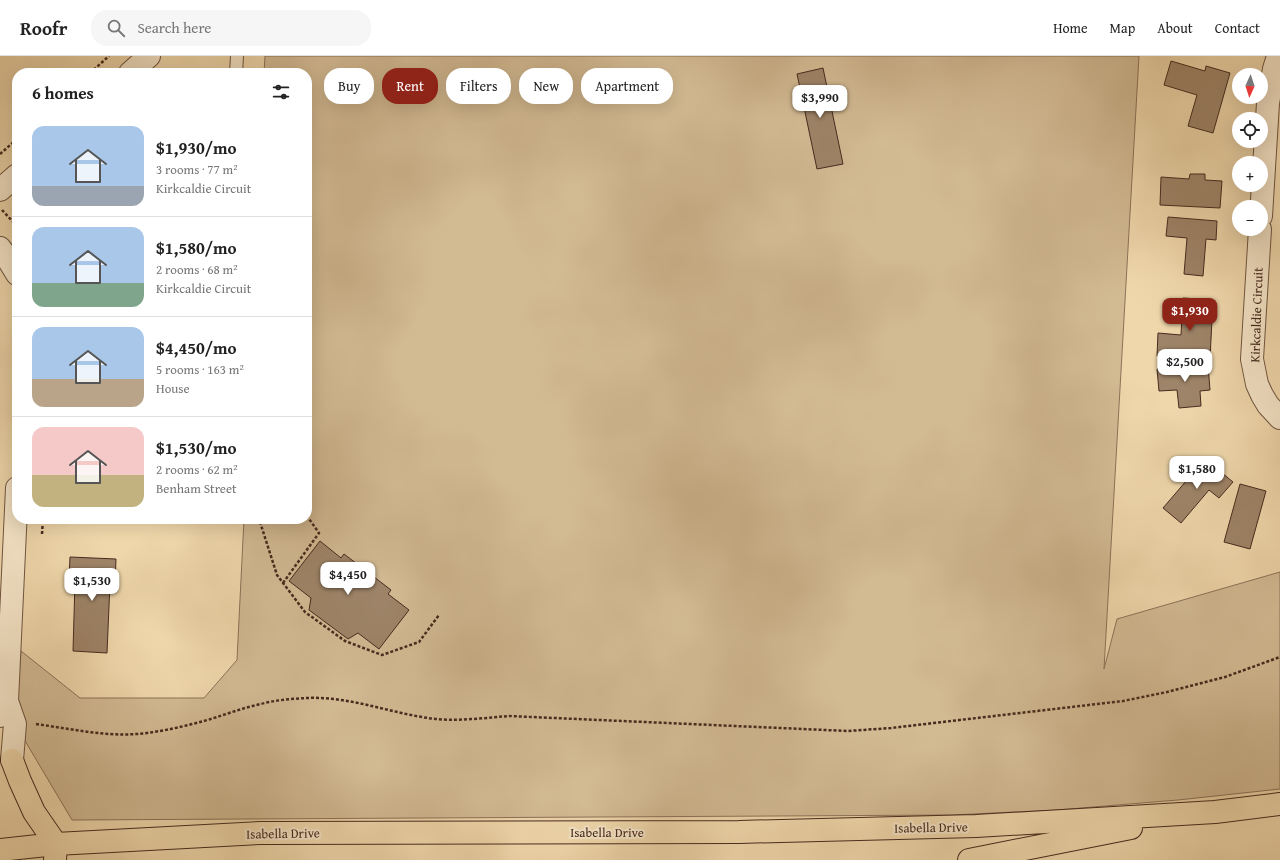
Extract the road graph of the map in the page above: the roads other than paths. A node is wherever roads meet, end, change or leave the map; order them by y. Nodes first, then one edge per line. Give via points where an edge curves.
1 (149, 56) edge
2 (237, 56) edge
3 (1278, 56) edge
4 (136, 68) edge
5 (236, 68) edge
6 (12, 179) edge
7 (0, 190) edge
8 (1262, 200) edge
9 (1260, 236) edge
10 (0, 248) edge
11 (12, 266) edge
12 (1280, 418) edge
13 (14, 524) edge
14 (6, 574) edge
15 (5, 711) edge
16 (12, 756) joint
17 (1280, 804) edge
18 (1215, 812) junction
19 (0, 850) edge
20 (55, 852) edge
21 (968, 860) edge

1 - 4 street
2 - 5 lane
3 - 8 street via 1268,103
6 - 7 street
9 - 12 street, Kirkcaldie Circuit via 1252,359 1262,395
10 - 11 street
13 - 14 street
14 - 15 street
15 - 16 street
16 - 20 main road via 20,781
17 - 18 main road, Isabella Drive
18 - 20 main road, Isabella Drive via 976,826 739,832 260,833
18 - 21 main road, Isabella Drive
19 - 20 main road, Isabella Drive

